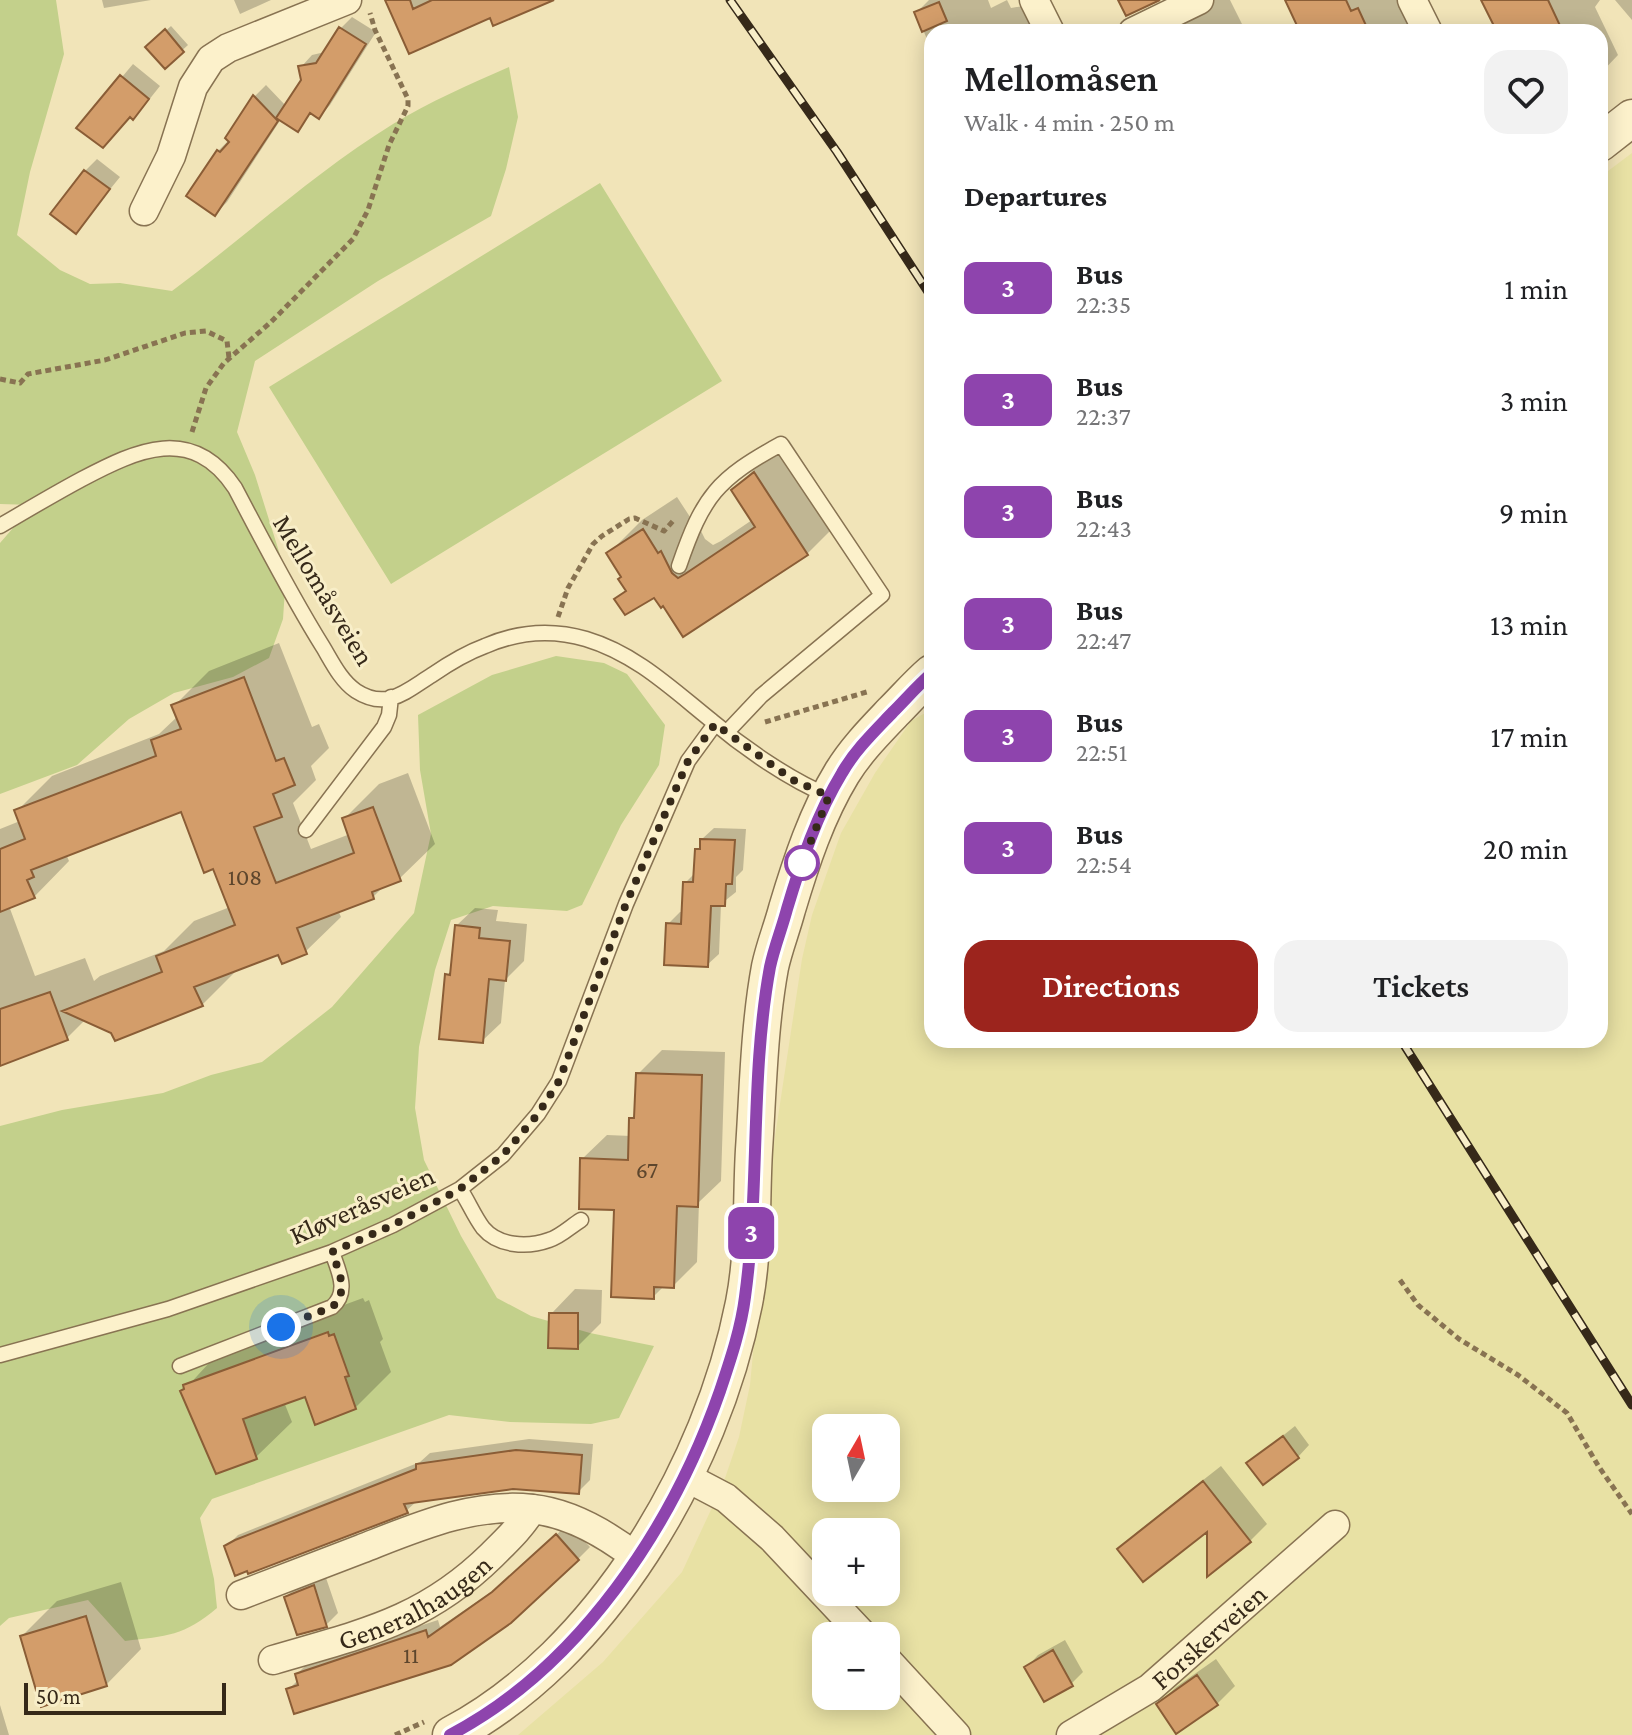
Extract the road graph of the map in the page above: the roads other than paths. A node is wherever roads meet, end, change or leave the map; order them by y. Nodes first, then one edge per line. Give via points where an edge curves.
1 (1034, 0) edge
2 (1199, 0) edge
3 (1412, 0) edge
4 (357, 3) edge
5 (1046, 24) edge
6 (1150, 24) edge
7 (1424, 24) edge
8 (1632, 118) edge
9 (1608, 137) edge
10 (144, 211) dead end
11 (0, 526) edge
12 (679, 566) dead end
13 (924, 681) edge
14 (391, 697) junction
15 (725, 728) junction
16 (829, 796) junction
17 (306, 830) dead end
18 (460, 1189) junction
19 (581, 1220) dead end
20 (332, 1252) junction
21 (0, 1355) edge
22 (180, 1366) dead end
23 (686, 1477) junction
24 (532, 1509) junction
25 (1335, 1525) dead end
26 (636, 1557) junction
27 (241, 1595) dead end
28 (851, 1622) edge
29 (273, 1660) dead end
30 (900, 1674) edge
31 (442, 1726) edge
32 (956, 1735) edge
33 (1071, 1735) edge

1 - 5 street
2 - 6 street
3 - 7 street
4 - 10 street via 228,48 211,59 193,87 171,156
8 - 9 street
11 - 14 lane, Mellomåsveien via 123,458 151,449 205,456 222,469 339,673 354,690 377,700
12 - 15 lane, Kløveråsveien via 715,489 781,444 882,595
13 - 16 street via 860,748
14 - 15 lane, Mellomåsveien via 403,695 484,646 546,632 617,650
14 - 17 lane via 384,727
15 - 16 lane, Mellomåsveien via 793,780
15 - 18 lane, Kløveråsveien via 688,761 626,904 559,1081 503,1155
16 - 23 street via 770,966 745,1301 731,1358
18 - 19 lane via 483,1228 511,1244 551,1240
18 - 20 lane, Kløveråsveien
20 - 21 lane, Kløveråsveien via 168,1309
20 - 22 lane via 342,1289 332,1307
23 - 26 street
23 - 28 street via 726,1498 772,1538
24 - 26 street, Generalhaugen via 589,1526
24 - 27 street, Generalhaugen via 485,1510 421,1526
24 - 29 street, Generalhaugen via 480,1567 413,1615
25 - 33 street, Forskerveien via 1150,1688
26 - 31 street via 598,1613 521,1688 471,1724
30 - 32 street

